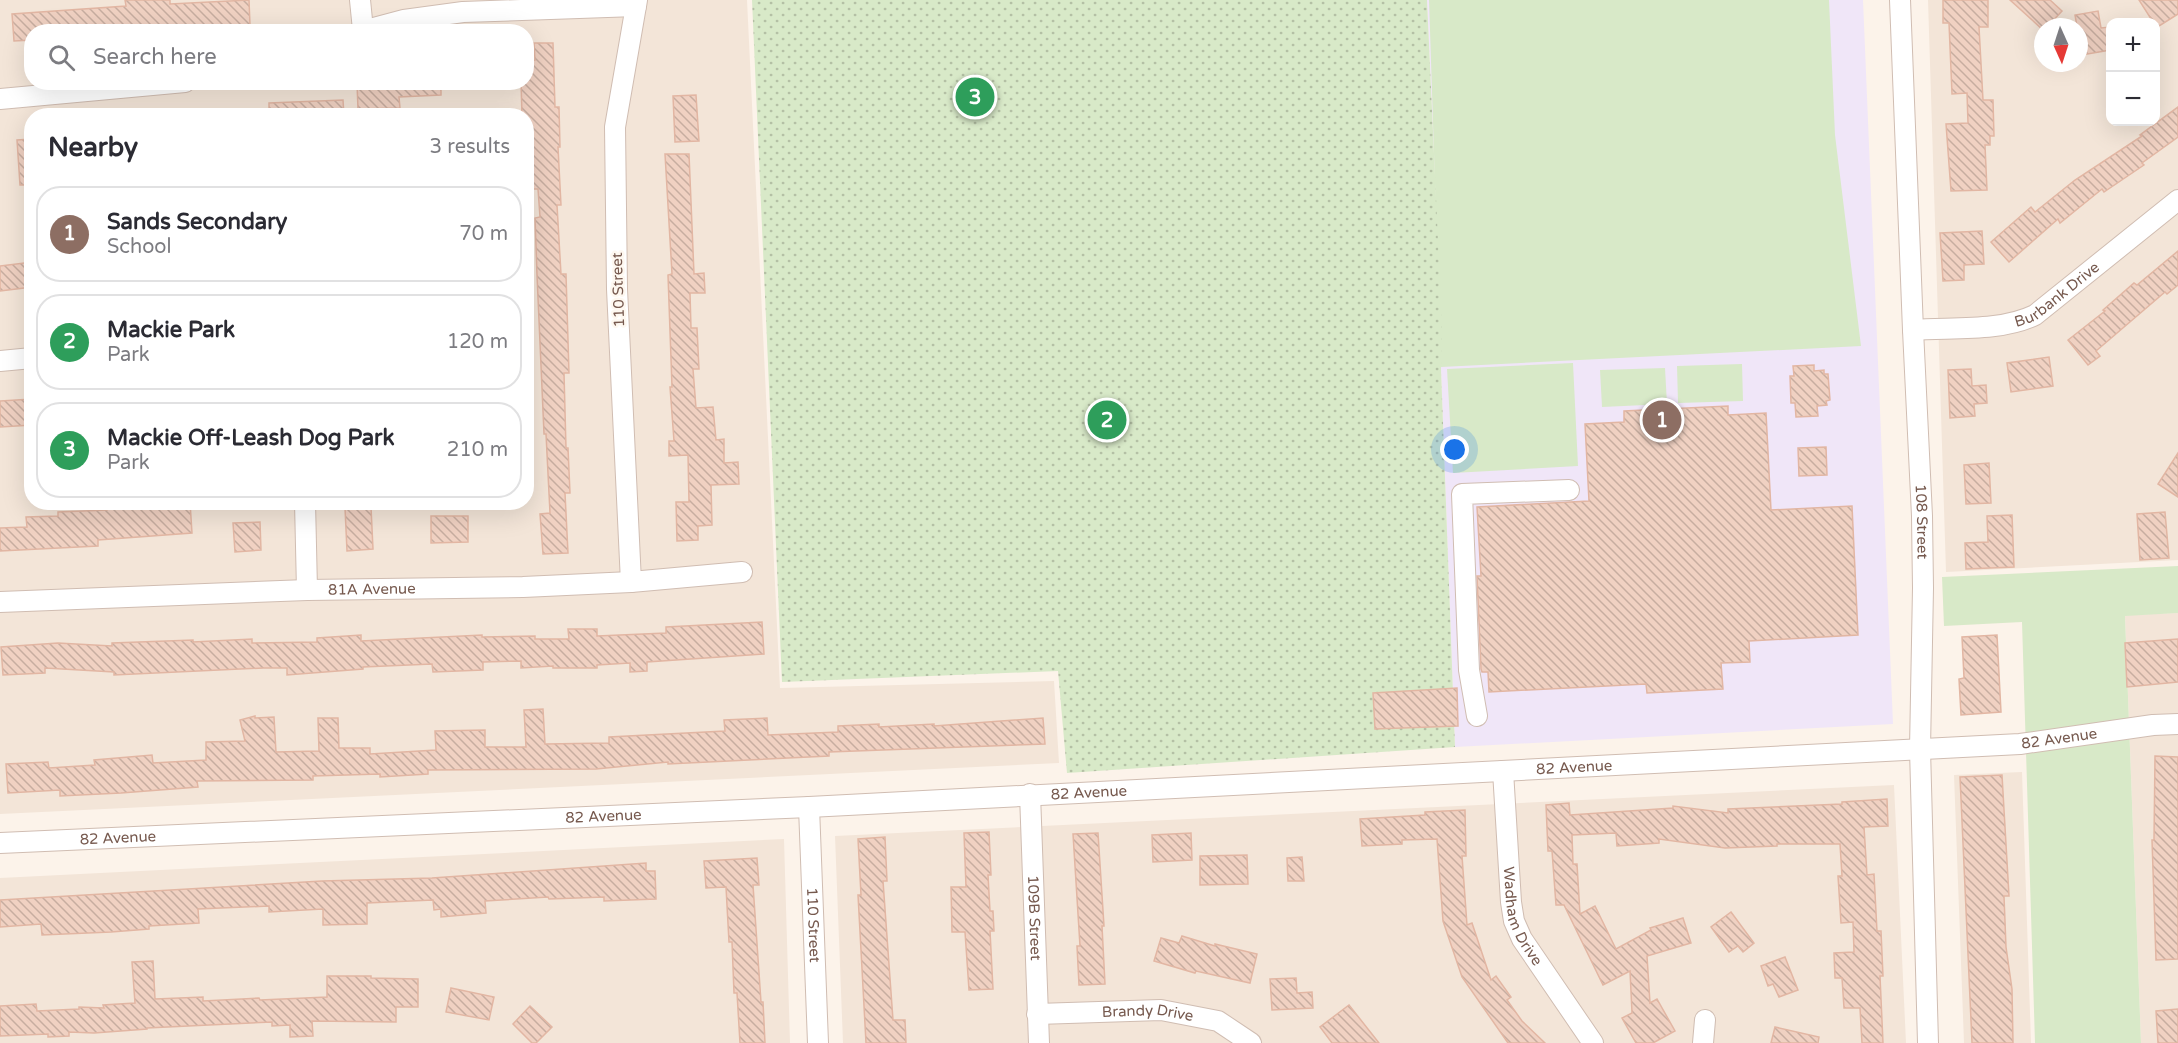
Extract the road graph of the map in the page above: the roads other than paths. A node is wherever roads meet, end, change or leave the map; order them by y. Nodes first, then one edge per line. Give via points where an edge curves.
1 (360, 0) edge
2 (1900, 0) edge
3 (637, 3) edge
4 (361, 24) edge
5 (388, 24) edge
6 (98, 90) edge
7 (0, 99) edge
8 (2178, 200) edge
9 (1913, 330) junction
10 (24, 359) edge
11 (0, 361) edge
12 (1569, 490) dead end
13 (305, 510) edge
14 (742, 572) dead end
15 (631, 582) junction
16 (307, 590) junction
17 (0, 602) edge
18 (1477, 716) dead end
19 (2178, 724) edge
20 (1920, 749) junction
21 (1503, 771) junction
22 (1030, 794) junction
23 (809, 807) junction
24 (0, 843) edge
25 (1037, 1014) junction
26 (1706, 1020) dead end
27 (818, 1043) edge
28 (1039, 1043) edge
29 (1251, 1043) edge
30 (1593, 1043) edge
31 (1703, 1043) edge
32 (1928, 1043) edge

1 - 4 street
2 - 9 street, 108 Street
3 - 5 street via 463,12
3 - 15 street, 110 Street via 615,127 617,289
6 - 7 street
8 - 9 street, Burbank Drive via 2035,315 2003,325
9 - 20 street, 108 Street via 1922,516
10 - 11 street
12 - 18 street via 1462,494 1469,670
13 - 16 street
14 - 15 street, 81A Avenue
15 - 16 street, 81A Avenue via 523,588
16 - 17 street, 81A Avenue
19 - 20 street, 82 Avenue via 2020,744
20 - 21 street, 82 Avenue
20 - 32 street, 108 Street
21 - 22 street, 82 Avenue
21 - 30 street, Wadham Drive via 1515,921 1522,939
22 - 23 street, 82 Avenue
22 - 25 street, 109B Street
23 - 24 street, 82 Avenue
23 - 27 street, 110 Street
25 - 28 street, 109B Street
25 - 29 street, Brandy Drive via 1161,1010 1218,1021
26 - 31 street

